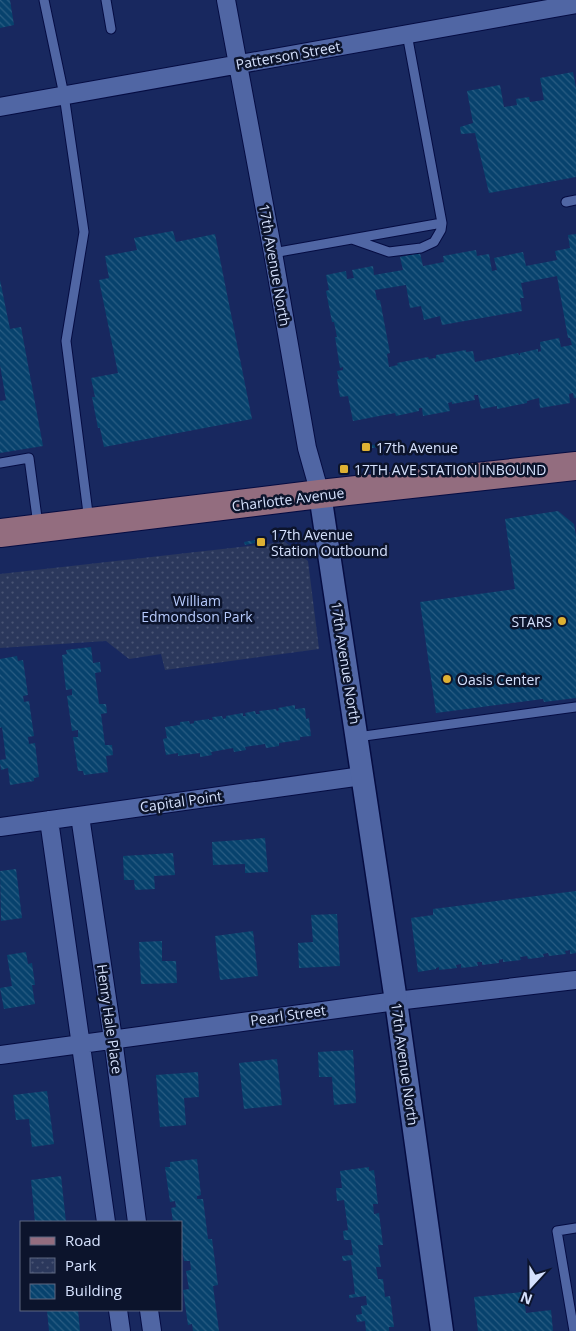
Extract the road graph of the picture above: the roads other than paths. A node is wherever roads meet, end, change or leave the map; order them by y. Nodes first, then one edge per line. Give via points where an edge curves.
1 (44, 0) edge
2 (106, 0) edge
3 (226, 0) edge
4 (576, 4) edge
5 (111, 29) dead end
6 (407, 34) junction
7 (238, 64) junction
8 (64, 94) junction
9 (0, 107) edge
10 (576, 200) edge
11 (566, 202) dead end
12 (442, 223) junction
13 (352, 239) junction
14 (273, 253) junction
15 (0, 463) edge
16 (576, 466) edge
17 (320, 494) junction
18 (89, 523) junction
19 (38, 528) junction
20 (0, 533) edge
21 (576, 707) edge
22 (357, 737) junction
23 (362, 776) junction
24 (80, 816) junction
25 (49, 820) junction
26 (0, 827) edge
27 (576, 980) edge
28 (396, 1001) junction
29 (113, 1039) junction
30 (80, 1044) junction
31 (0, 1055) edge
32 (106, 1221) edge
33 (138, 1221) edge
34 (576, 1228) edge
35 (118, 1311) edge
36 (149, 1311) edge
37 (121, 1331) edge
38 (152, 1331) edge
39 (442, 1331) edge
40 (574, 1331) edge

1 - 8 lane
2 - 5 lane
3 - 7 street, 17th Avenue North
4 - 6 street, Patterson Street
6 - 7 street, Patterson Street
6 - 12 lane
7 - 8 street, Patterson Street
7 - 14 street, 17th Avenue North
8 - 9 street, Patterson Street
8 - 18 lane via 84,232 66,342
10 - 11 lane
12 - 13 lane
12 - 13 lane via 434,242 421,248 389,252
13 - 14 lane
14 - 17 street, 17th Avenue North via 307,448
15 - 19 lane via 29,458
16 - 17 main road, Charlotte Avenue
17 - 18 main road, Charlotte Avenue
17 - 22 street, 17th Avenue North
18 - 19 main road, Charlotte Avenue
19 - 20 main road, Charlotte Avenue
21 - 22 lane
22 - 23 street, 17th Avenue North
23 - 24 street, Capital Point
23 - 28 street, 17th Avenue North
24 - 25 street, Capital Point
24 - 29 street, Henry Hale Place
25 - 26 street, Capital Point
25 - 30 street
27 - 28 street, Pearl Street
28 - 29 street, Pearl Street
28 - 39 street, 17th Avenue North
29 - 30 street, Pearl Street
29 - 33 street, Henry Hale Place
30 - 31 street, Pearl Street
30 - 32 street
34 - 40 lane via 557,1231
35 - 37 street
36 - 38 street

